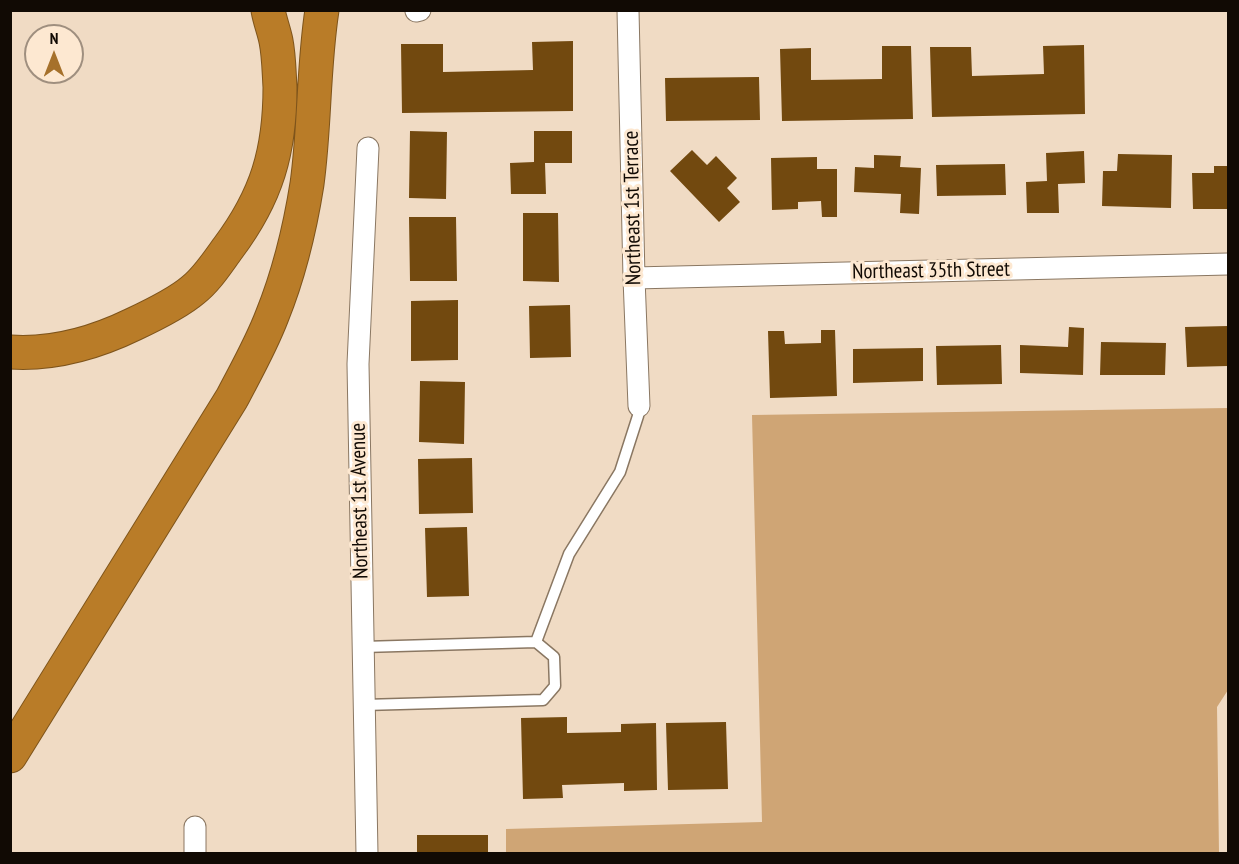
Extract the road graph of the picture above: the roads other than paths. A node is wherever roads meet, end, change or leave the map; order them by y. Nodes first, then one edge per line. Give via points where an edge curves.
1 (268, 10) edge
2 (420, 10) edge
3 (628, 10) edge
4 (416, 11) edge
5 (318, 21) edge
6 (368, 148) dead end
7 (1228, 264) edge
8 (634, 278) junction
9 (10, 352) edge
10 (639, 406) joint
11 (536, 642) junction
12 (363, 647) junction
13 (364, 705) junction
14 (10, 756) edge
15 (195, 826) dead end
16 (195, 854) edge
17 (367, 854) edge

1 - 9 highway via 279,70 275,153 257,202 216,265 192,291 108,337 52,351
2 - 4 street
3 - 8 street, Northeast 1st Terrace
5 - 14 highway via 307,183 294,245 272,315 232,398
6 - 12 street, Northeast 1st Avenue via 358,364
7 - 8 street, Northeast 35th Street
8 - 10 street, Northeast 1st Terrace
10 - 11 lane via 620,472 569,554
11 - 12 lane
11 - 13 lane via 554,657 555,686 543,700
12 - 13 street, Northeast 1st Avenue
13 - 17 street, Northeast 1st Avenue
15 - 16 street

